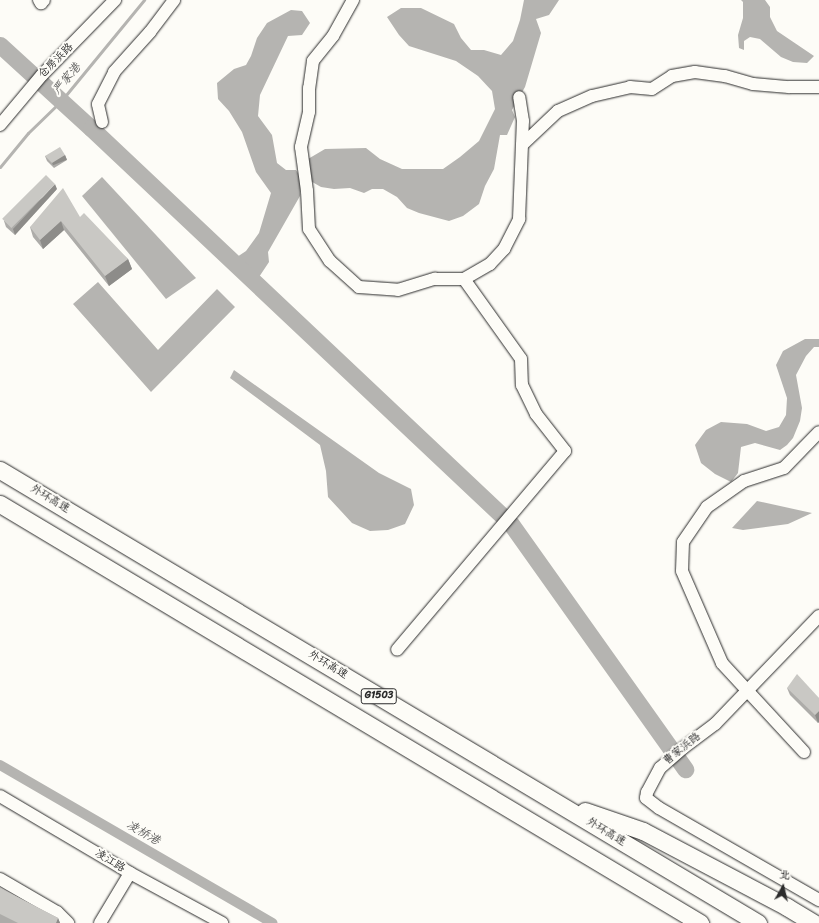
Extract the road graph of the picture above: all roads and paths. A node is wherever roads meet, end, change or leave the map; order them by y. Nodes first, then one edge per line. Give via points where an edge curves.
1 (39, 0) edge
2 (44, 0) edge
3 (115, 0) edge
4 (174, 0) edge
5 (353, 0) edge
6 (819, 87) edge
7 (519, 97) dead end
8 (102, 122) dead end
9 (0, 125) edge
10 (522, 145) junction
11 (464, 279) junction
12 (819, 432) edge
13 (0, 470) edge
14 (0, 504) edge
15 (819, 616) edge
16 (397, 650) dead end
17 (747, 691) junction
18 (804, 752) dead end
19 (1, 797) edge
20 (553, 800) junction
21 (531, 822) junction
22 (130, 873) junction
23 (0, 879) edge
24 (819, 900) edge
25 (68, 923) edge
26 (100, 923) edge
27 (222, 923) edge
28 (680, 923) edge
29 (700, 923) edge
30 (758, 923) edge
31 (814, 923) edge

1 - 2 street via 41,3
3 - 9 street, 仓房浜路 via 42,75
4 - 8 street via 150,32 114,72 98,104
5 - 11 street via 333,36 313,61 309,112 302,148 309,229 330,261 359,287 398,290 435,279
6 - 10 street via 753,84 725,76 695,72 672,76 652,88 630,87 592,96 558,111
7 - 10 street via 523,121
10 - 11 street via 520,219 504,249 490,264
11 - 16 street via 521,359 522,385 536,414 565,450
12 - 17 street via 784,468 744,481 707,507 683,542 682,571 722,663
13 - 20 highway, 外环高速 / G1503
14 - 21 highway, G1503
15 - 17 street, 曹家浜路
17 - 18 street
17 - 24 street, 曹家浜路 via 715,724 660,768 646,798 659,808
19 - 22 street, 凌江路
20 - 30 highway, 外环高速 / G1503
20 - 31 highway via 643,830
21 - 28 highway
21 - 29 highway, G1503
22 - 26 street
22 - 27 street, 凌江路
23 - 25 street via 57,912

